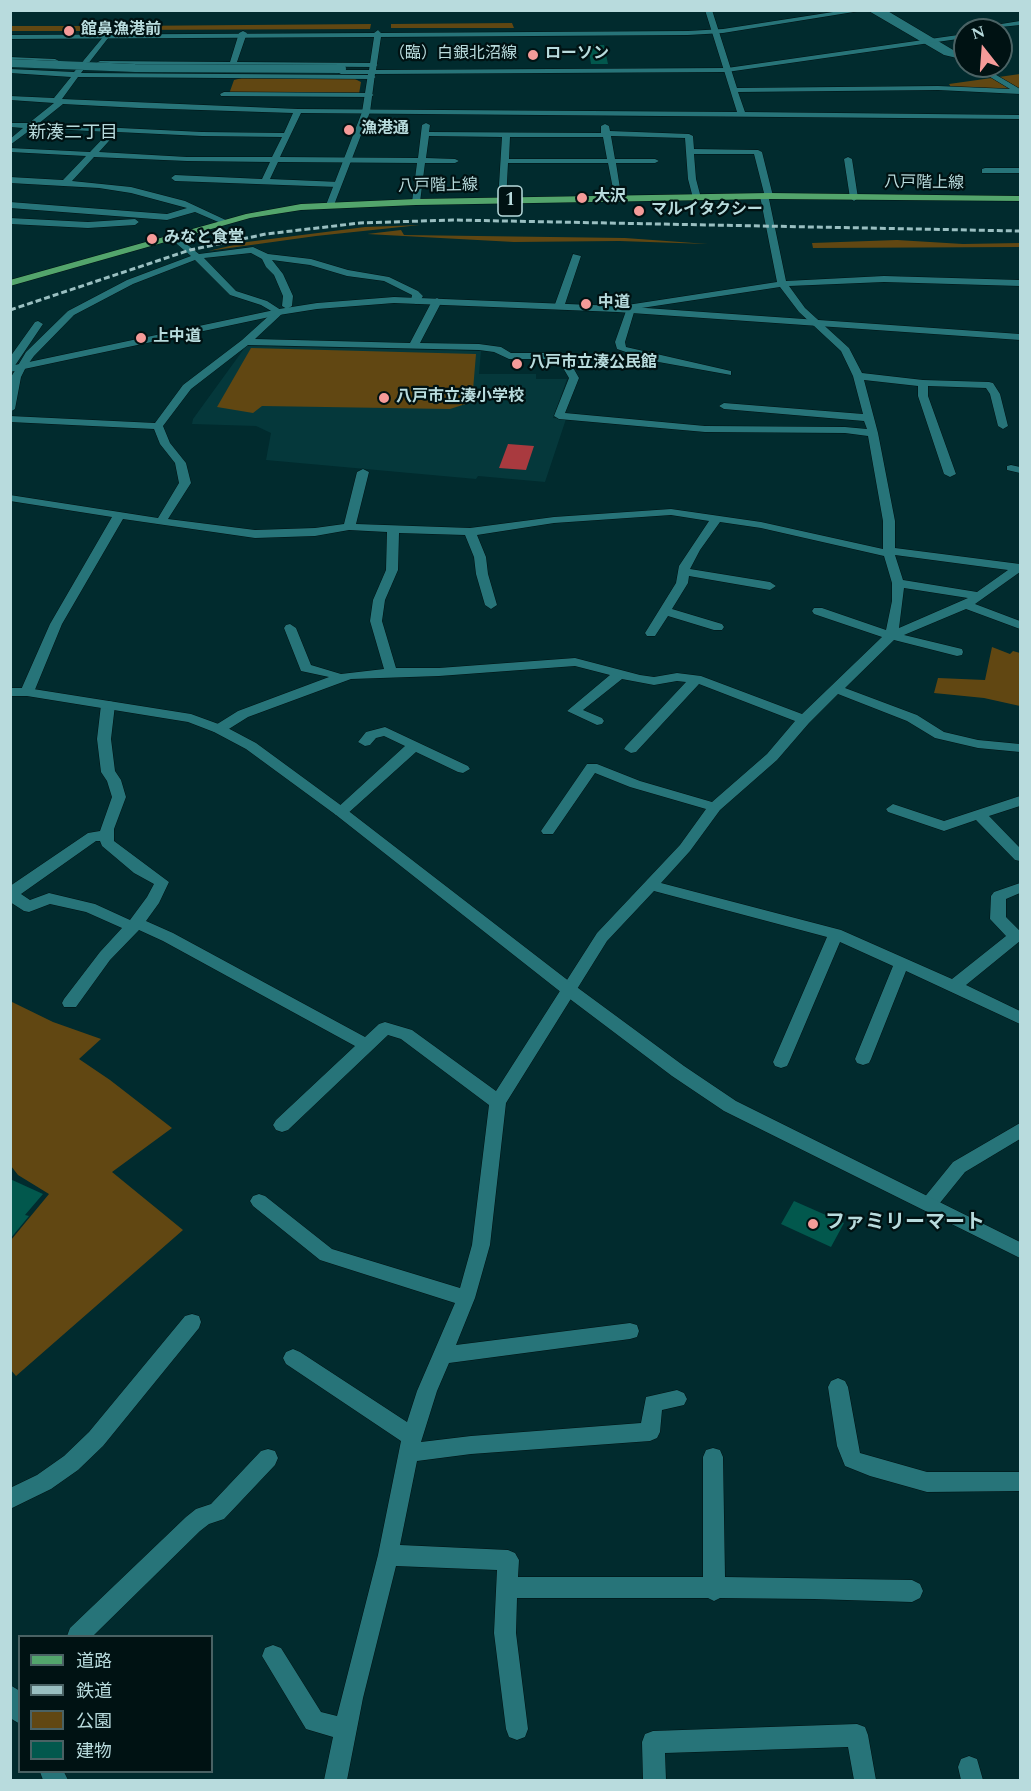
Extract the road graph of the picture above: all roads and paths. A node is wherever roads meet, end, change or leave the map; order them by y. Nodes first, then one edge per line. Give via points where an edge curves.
1 (708, 10) edge
2 (832, 10) edge
3 (863, 10) edge
4 (870, 10) edge
5 (880, 10) edge
6 (713, 30) junction
7 (243, 34) junction
8 (378, 34) junction
9 (10, 35) edge
10 (107, 35) junction
11 (953, 36) edge
12 (927, 40) junction
13 (953, 53) edge
14 (87, 63) junction
15 (233, 64) junction
16 (10, 65) edge
17 (727, 68) junction
18 (373, 71) junction
19 (78, 75) junction
20 (230, 77) junction
21 (996, 78) edge
22 (735, 90) junction
23 (1020, 92) edge
24 (224, 94) junction
25 (370, 95) junction
26 (10, 98) edge
27 (58, 102) junction
28 (219, 109) junction
29 (298, 111) junction
30 (366, 112) junction
31 (428, 113) junction
32 (604, 114) junction
33 (742, 116) junction
34 (1020, 117) edge
35 (10, 125) edge
36 (30, 126) junction
37 (115, 130) junction
38 (425, 134) junction
39 (506, 134) junction
40 (605, 134) junction
41 (286, 135) junction
42 (200, 139) junction
43 (10, 143) edge
44 (10, 150) edge
45 (689, 151) junction
46 (93, 154) junction
47 (848, 159) dead end
48 (276, 160) junction
49 (348, 160) junction
50 (422, 160) junction
51 (655, 160) dead end
52 (456, 161) dead end
53 (503, 161) junction
54 (611, 161) junction
55 (985, 171) dead end
56 (1020, 171) edge
57 (175, 178) junction
58 (10, 180) edge
59 (265, 181) junction
60 (66, 182) junction
61 (337, 184) junction
62 (766, 196) junction
63 (161, 198) junction
64 (697, 198) junction
65 (854, 198) junction
66 (619, 199) junction
67 (1020, 199) edge
68 (502, 201) junction
69 (416, 202) junction
70 (10, 205) edge
71 (330, 205) junction
72 (194, 209) junction
73 (167, 217) junction
74 (10, 221) edge
75 (225, 222) junction
76 (174, 237) junction
77 (576, 256) dead end
78 (196, 257) junction
79 (266, 257) junction
80 (10, 283) edge
81 (782, 284) junction
82 (1020, 284) edge
83 (417, 301) junction
84 (437, 301) junction
85 (559, 307) junction
86 (283, 309) junction
87 (618, 309) junction
88 (631, 310) junction
89 (817, 323) junction
90 (38, 324) dead end
91 (1020, 337) edge
92 (246, 342) junction
93 (413, 346) junction
94 (14, 367) edge
95 (727, 373) dead end
96 (858, 376) junction
97 (13, 383) edge
98 (923, 383) junction
99 (724, 406) dead end
100 (10, 410) edge
101 (869, 418) junction
102 (10, 419) edge
103 (158, 426) junction
104 (1003, 426) dead end
105 (873, 433) junction
106 (363, 472) dead end
107 (950, 474) dead end
108 (10, 498) edge
109 (119, 516) junction
110 (717, 518) junction
111 (161, 522) junction
112 (349, 527) junction
113 (393, 528) junction
114 (470, 532) junction
115 (889, 552) junction
116 (685, 572) junction
117 (1018, 572) edge
118 (898, 583) junction
119 (770, 586) dead end
120 (981, 596) junction
121 (491, 605) dead end
122 (966, 605) junction
123 (665, 611) junction
124 (818, 611) dead end
125 (1020, 625) edge
126 (718, 627) dead end
127 (290, 628) dead end
128 (651, 633) dead end
129 (891, 636) junction
130 (957, 652) dead end
131 (391, 672) junction
132 (620, 674) junction
133 (340, 678) junction
134 (696, 679) junction
135 (836, 689) junction
136 (10, 692) edge
137 (27, 692) junction
138 (108, 705) junction
139 (804, 720) junction
140 (597, 721) dead end
141 (219, 729) junction
142 (365, 742) dead end
143 (414, 746) junction
144 (1020, 748) edge
145 (631, 749) dead end
146 (463, 769) dead end
147 (1020, 801) edge
148 (715, 807) junction
149 (893, 809) dead end
150 (341, 812) junction
151 (979, 815) junction
152 (548, 831) dead end
153 (105, 836) junction
154 (1020, 856) edge
155 (650, 885) junction
156 (1020, 888) edge
157 (10, 894) edge
158 (134, 925) junction
159 (1016, 930) edge
160 (836, 934) junction
161 (902, 963) junction
162 (954, 986) junction
163 (568, 988) junction
164 (70, 1003) dead end
165 (1020, 1018) edge
166 (367, 1045) junction
167 (862, 1059) dead end
168 (781, 1062) dead end
169 (498, 1102) junction
170 (282, 1125) dead end
171 (1020, 1130) edge
172 (259, 1201) dead end
173 (929, 1204) junction
174 (1020, 1250) edge
175 (466, 1298) junction
176 (192, 1322) dead end
177 (630, 1331) dead end
178 (442, 1354) junction
179 (293, 1358) dead end
180 (838, 1387) dead end
181 (677, 1399) dead end
182 (410, 1445) junction
183 (713, 1457) dead end
184 (268, 1458) dead end
185 (1020, 1482) edge
186 (10, 1499) edge
187 (388, 1556) junction
188 (506, 1587) junction
189 (714, 1590) junction
190 (912, 1591) dead end
191 (79, 1635) edge
192 (273, 1656) dead end
193 (10, 1695) edge
194 (18, 1709) edge
195 (345, 1729) junction
196 (517, 1729) dead end
197 (335, 1780) edge
198 (655, 1780) edge
199 (865, 1780) edge

1 - 6 street
2 - 6 street
3 - 6 street
4 - 12 street
5 - 12 street
6 - 8 street
6 - 17 street
7 - 8 street
7 - 10 street
7 - 15 street
8 - 18 street
9 - 10 street
10 - 14 street
11 - 12 street, （臨）白銀北沼線
12 - 13 street
12 - 17 street, （臨）白銀北沼線
14 - 15 street
14 - 16 street
14 - 19 street
15 - 18 street
16 - 18 street, （臨）白銀北沼線, bridge via 100,71
16 - 19 street
17 - 18 street, （臨）白銀北沼線
17 - 22 street
18 - 20 street
18 - 25 street
19 - 20 street
19 - 27 street
20 - 24 street
21 - 23 street
22 - 23 street via 938,88
22 - 33 street
24 - 25 street
24 - 28 street
25 - 30 street
26 - 27 street
27 - 28 street
27 - 36 street
28 - 29 street
28 - 42 street
29 - 30 street
29 - 41 street
30 - 31 street
30 - 49 street
31 - 32 street
31 - 38 street
32 - 33 street
32 - 40 street
33 - 34 street
35 - 36 street
36 - 37 street
36 - 43 street
37 - 42 street
37 - 46 street
38 - 39 street
38 - 50 street
39 - 40 street
39 - 53 street
40 - 45 street via 689,136
40 - 54 street
41 - 42 street
41 - 48 street
42 - 46 street
42 - 48 street
42 - 57 street
44 - 46 street
45 - 62 street via 758,152
45 - 64 street
46 - 60 street
47 - 65 street
48 - 49 street
48 - 59 street
49 - 50 street
49 - 61 street
50 - 52 street
50 - 69 street
51 - 54 street
53 - 54 street
53 - 68 street
54 - 66 street
55 - 56 street
57 - 59 street
57 - 63 street
58 - 60 street
59 - 61 street
60 - 63 street
61 - 71 street
62 - 64 main road, 八戸階上線 / 1
62 - 65 main road, 八戸階上線 / 1
62 - 81 street
63 - 72 street
64 - 66 main road, 八戸階上線 / 1
65 - 67 main road, 八戸階上線 / 1
66 - 68 main road, 八戸階上線 / 1
68 - 69 main road, 八戸階上線 / 1
69 - 71 main road, 八戸階上線 / 1
70 - 73 street
71 - 75 main road, 八戸階上線 / 1 via 270,211
72 - 73 street
72 - 75 street
73 - 74 street via 107,225
75 - 76 main road, 八戸階上線 / 1
76 - 78 street
76 - 80 main road, 八戸階上線 / 1
77 - 85 street
78 - 79 street via 248,250
78 - 86 street via 233,293
78 - 94 street via 150,273 87,303 71,313
79 - 83 street via 311,262 386,279 415,293
79 - 86 street via 288,296
81 - 82 street via 884,279
81 - 87 street
81 - 89 street
83 - 84 street
83 - 86 street
84 - 85 street
84 - 93 street
85 - 87 street
86 - 92 street
86 - 94 street
87 - 88 street
88 - 89 street
88 - 95 street via 620,342 622,349
89 - 91 street
89 - 96 street via 845,350
90 - 94 street
92 - 93 street
92 - 103 street via 187,387
93 - 105 street via 479,347 509,356 563,359 574,378 559,417 705,429
94 - 97 street
96 - 98 street
96 - 101 street
97 - 100 street
98 - 104 street via 989,385
98 - 107 street via 923,396
99 - 101 street
101 - 105 street
102 - 103 street
103 - 111 street via 180,464 185,483
105 - 115 street via 889,521
106 - 112 street
108 - 109 street
109 - 111 street
109 - 137 street via 56,624
110 - 114 street via 664,512 554,520
110 - 115 street
110 - 116 street via 694,550
111 - 112 street via 255,534
112 - 113 street
113 - 114 street
113 - 131 street via 392,570 379,600 376,621
114 - 121 street
115 - 117 street
115 - 118 street
116 - 119 street
116 - 123 street
117 - 120 street
118 - 120 street
118 - 129 street
120 - 122 street
122 - 125 street
122 - 129 street
123 - 126 street
123 - 128 street
124 - 129 street
127 - 133 street via 306,668
129 - 130 street
129 - 135 street
131 - 132 street via 575,662
131 - 133 street
132 - 134 street via 654,681
132 - 140 street via 574,711
133 - 141 street via 243,714
134 - 139 street
134 - 145 street
135 - 139 street
135 - 144 street via 912,718 940,735
136 - 137 street
137 - 138 street
138 - 141 street via 191,718
138 - 153 street via 104,739 108,772 119,797
139 - 148 street via 772,757
141 - 150 street via 251,746
142 - 143 street via 371,735 385,731
143 - 146 street
143 - 150 street
147 - 151 street
148 - 152 street via 592,767
148 - 155 street via 685,848
149 - 151 street via 944,826
150 - 163 street
151 - 154 street
153 - 157 street via 93,836
153 - 158 street via 107,843 162,882
155 - 160 street
155 - 163 street via 602,938
156 - 159 street via 999,896 998,919
157 - 158 street via 29,906 49,898
158 - 164 street
158 - 166 street via 168,937
159 - 162 street via 1016,936
160 - 161 street
160 - 168 street
161 - 162 street
161 - 167 street
162 - 165 street
163 - 169 street
163 - 173 street via 730,1106
166 - 169 street via 385,1028 406,1034
166 - 170 street
169 - 175 street via 481,1245
171 - 173 street via 959,1167
172 - 175 street via 326,1255
173 - 174 street
175 - 178 street
176 - 186 street via 96,1439 44,1482
177 - 178 street
178 - 182 street
179 - 182 street
180 - 185 street via 852,1459 927,1482
181 - 182 street via 653,1403 650,1432 471,1445
182 - 187 street
183 - 189 street
184 - 191 street via 217,1512 193,1524
187 - 188 street via 508,1560
187 - 195 street
188 - 189 street
188 - 196 street via 505,1633
189 - 190 street
192 - 195 street via 314,1721
193 - 194 street
195 - 197 street
198 - 199 street via 653,1742 857,1735

